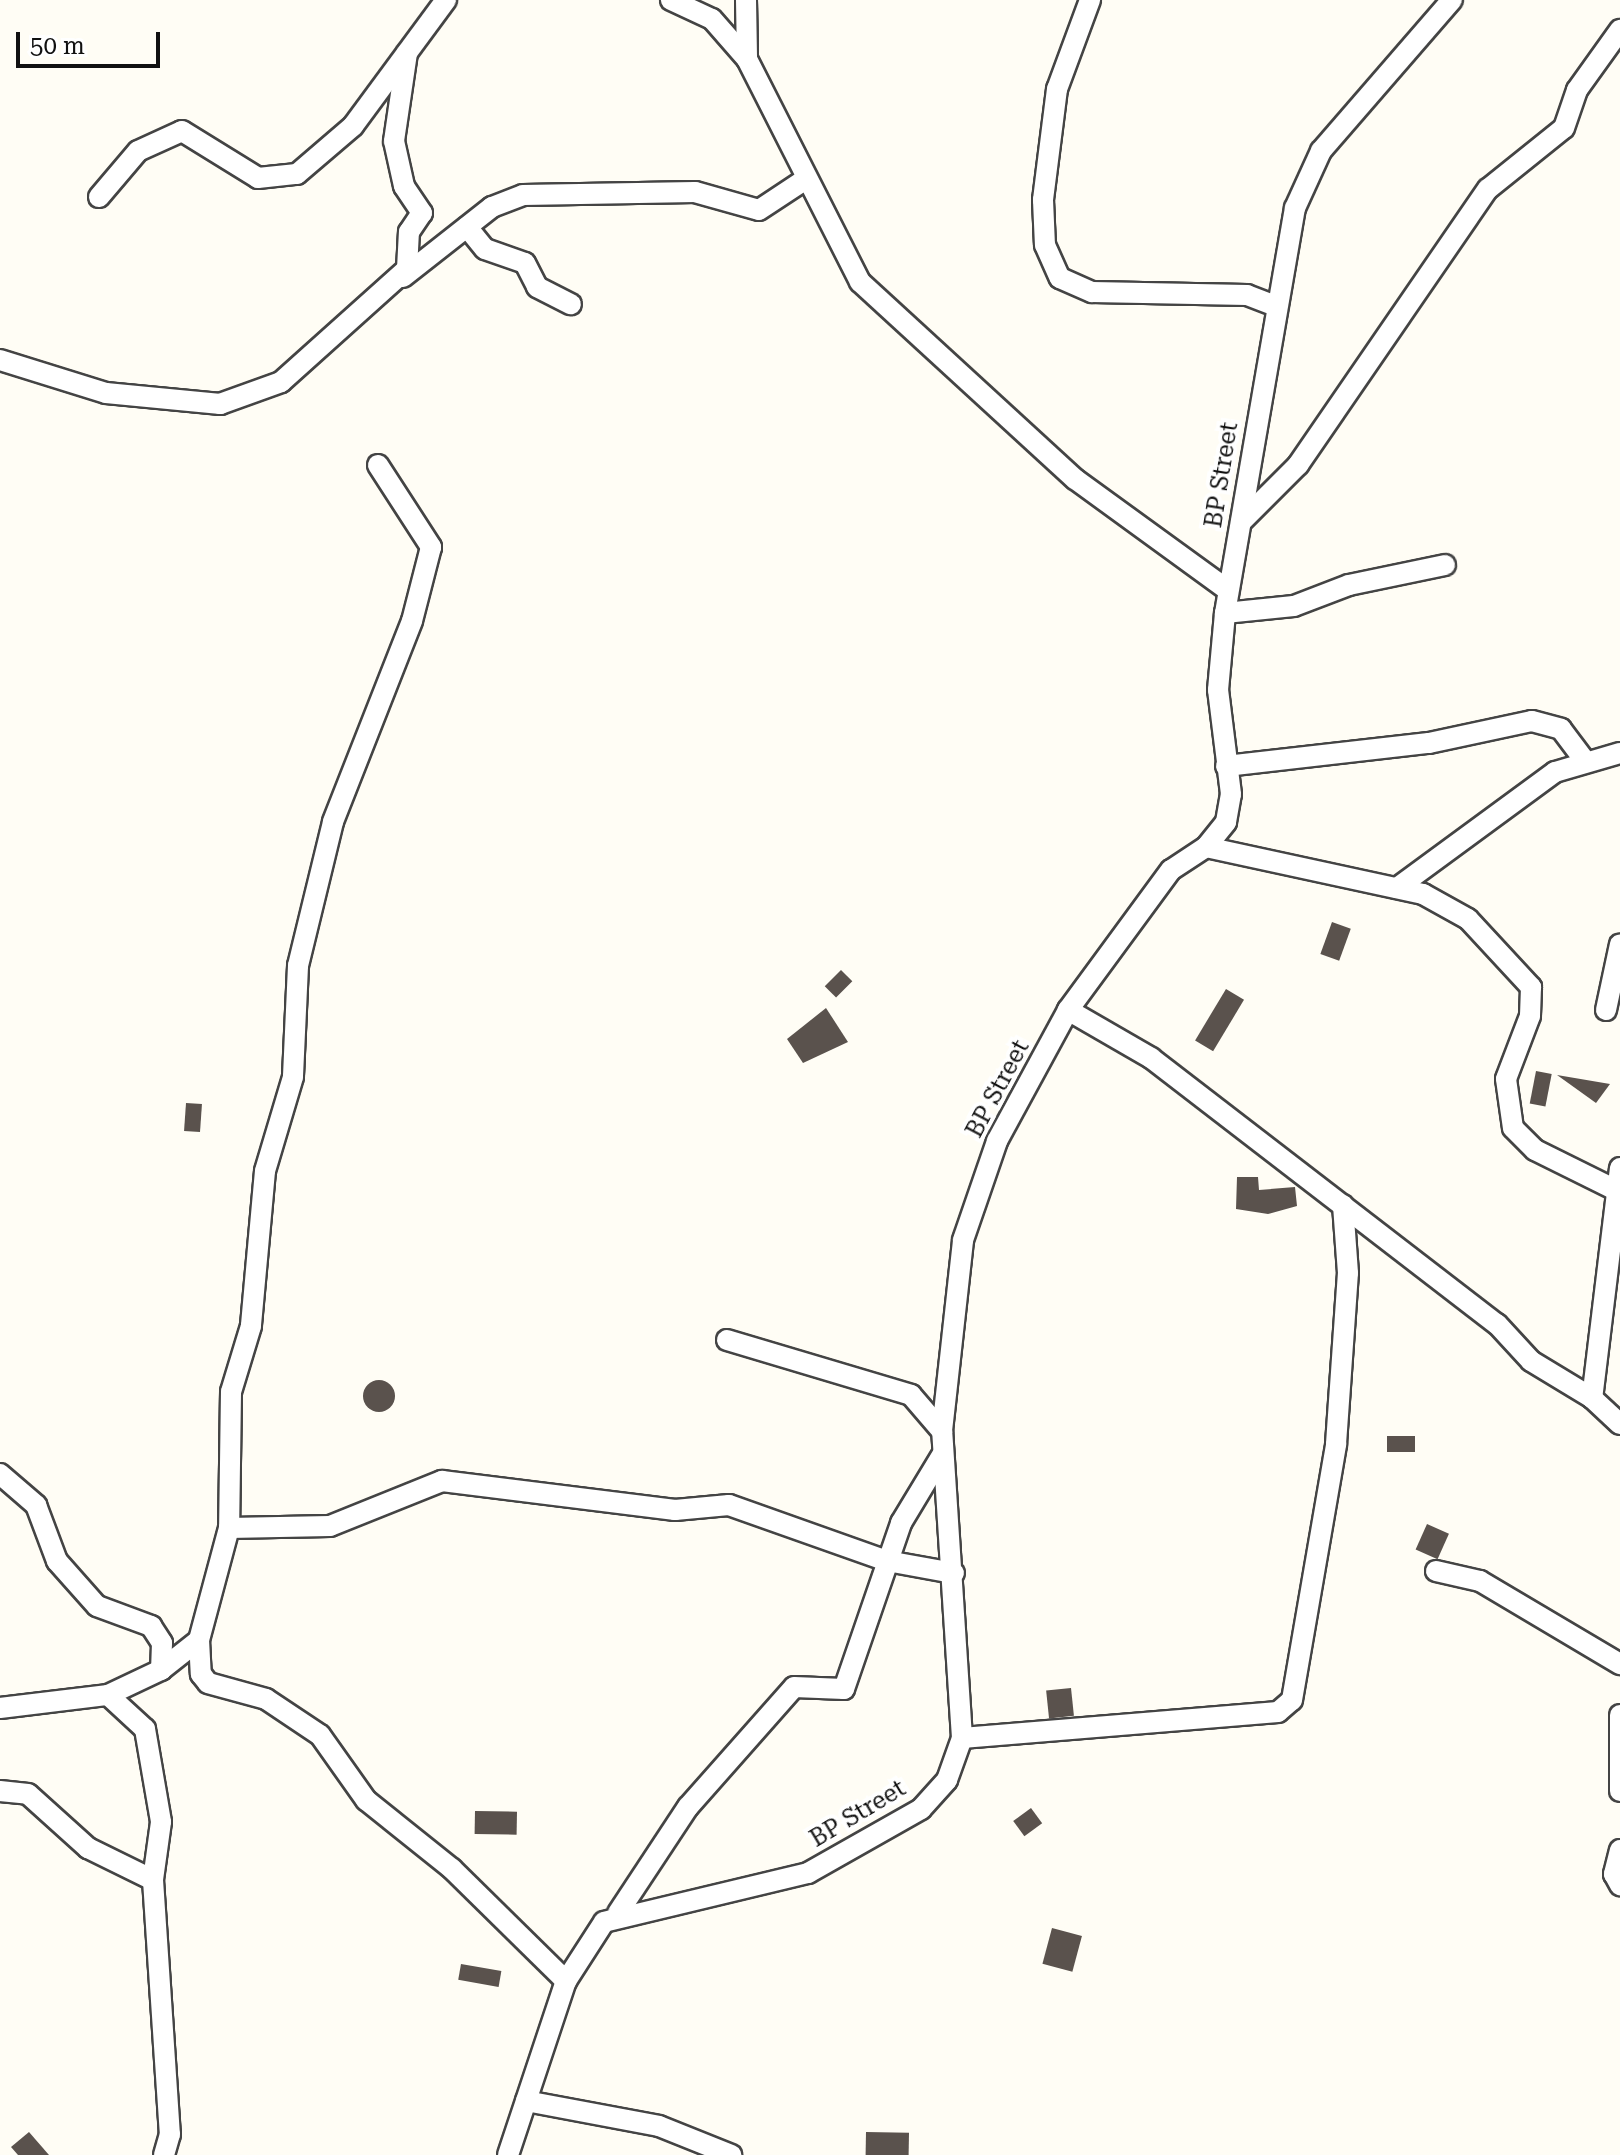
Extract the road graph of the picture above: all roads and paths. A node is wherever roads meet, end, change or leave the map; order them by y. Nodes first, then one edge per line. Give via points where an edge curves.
1 (446, 0) edge
2 (671, 0) edge
3 (746, 0) edge
4 (1090, 0) edge
5 (1452, 0) edge
6 (1620, 30) edge
7 (407, 53) junction
8 (747, 59) junction
9 (806, 179) junction
10 (99, 197) dead end
11 (467, 227) junction
12 (403, 277) junction
13 (571, 304) dead end
14 (1275, 306) junction
15 (0, 360) edge
16 (378, 465) dead end
17 (1241, 522) junction
18 (1445, 565) dead end
19 (1228, 590) junction
20 (1225, 613) junction
21 (1620, 753) edge
22 (1584, 760) junction
23 (1226, 766) junction
24 (1206, 847) junction
25 (1397, 888) junction
26 (1620, 944) edge
27 (1068, 1010) junction
28 (1606, 1010) dead end
29 (1620, 1168) edge
30 (1614, 1189) junction
31 (1343, 1205) junction
32 (727, 1340) dead end
33 (1592, 1398) junction
34 (1620, 1424) edge
35 (942, 1431) junction
36 (942, 1455) junction
37 (0, 1474) edge
38 (229, 1528) junction
39 (887, 1561) junction
40 (1436, 1571) dead end
41 (954, 1573) junction
42 (199, 1640) junction
43 (1620, 1664) edge
44 (161, 1670) junction
45 (108, 1695) junction
46 (0, 1708) edge
47 (1620, 1715) edge
48 (962, 1738) junction
49 (0, 1791) edge
50 (1620, 1791) edge
51 (1620, 1850) edge
52 (153, 1880) junction
53 (1620, 1885) edge
54 (618, 1913) junction
55 (566, 1981) junction
56 (526, 2101) junction
57 (164, 2155) edge
58 (508, 2155) edge
59 (731, 2155) edge

1 - 7 street
2 - 8 street via 712,19
3 - 8 street
4 - 14 street via 1057,89 1043,200 1045,245 1060,278 1092,292 1247,295
5 - 14 street, BP Street via 1321,151 1295,208
6 - 17 street via 1577,90 1564,128 1479,200 1314,444
7 - 10 street via 353,126 297,174 258,178 182,131 138,151
7 - 12 street via 394,141 404,186 422,213 409,232
8 - 9 street
9 - 11 street via 759,210 695,192 523,195
9 - 19 street via 860,282 1075,479
11 - 12 street
11 - 13 street via 485,249 525,263 537,287
12 - 15 street via 281,382 220,404 106,393
14 - 17 street, BP Street
16 - 38 street via 431,547 412,621 333,822 298,966 293,1077 265,1171 251,1326 231,1392
17 - 19 street, BP Street
18 - 20 street via 1349,585 1294,606
19 - 20 street, BP Street
20 - 23 street, BP Street via 1218,690
21 - 22 street
22 - 23 street via 1561,729 1532,721 1429,743
22 - 25 street via 1555,772
23 - 24 street, BP Street via 1226,822
24 - 25 street
24 - 27 street, BP Street via 1171,870
25 - 30 street via 1468,919 1526,974 1530,1016 1506,1079 1513,1128 1535,1150
26 - 28 street
27 - 31 street via 1151,1058
27 - 35 street, BP Street via 997,1141 963,1240
29 - 30 street
30 - 33 street via 1618,1227
31 - 33 street via 1497,1324 1531,1361
31 - 48 street via 1348,1273 1336,1444 1292,1700 1278,1712
32 - 35 street via 911,1395
33 - 34 street
35 - 36 street, BP Street
36 - 39 street
36 - 41 street, BP Street
37 - 44 street via 36,1505 57,1561 97,1606 151,1626 162,1643
38 - 39 street via 330,1526 442,1481 660,1508 729,1505
38 - 42 street
39 - 41 street
39 - 54 street via 844,1689 794,1687 688,1807
40 - 43 street via 1480,1581
41 - 48 street, BP Street
42 - 44 street
42 - 55 street via 208,1683 266,1699 320,1735 366,1800 452,1869
44 - 45 street
45 - 46 street
45 - 52 street via 151,1743 161,1822
47 - 50 street
48 - 54 street, BP Street via 947,1780 921,1809 808,1873
49 - 52 street via 28,1794 88,1848
51 - 53 street via 1614,1874
52 - 57 street via 170,2134
54 - 55 street via 589,1941
55 - 56 street
56 - 58 street
56 - 59 street via 659,2126

